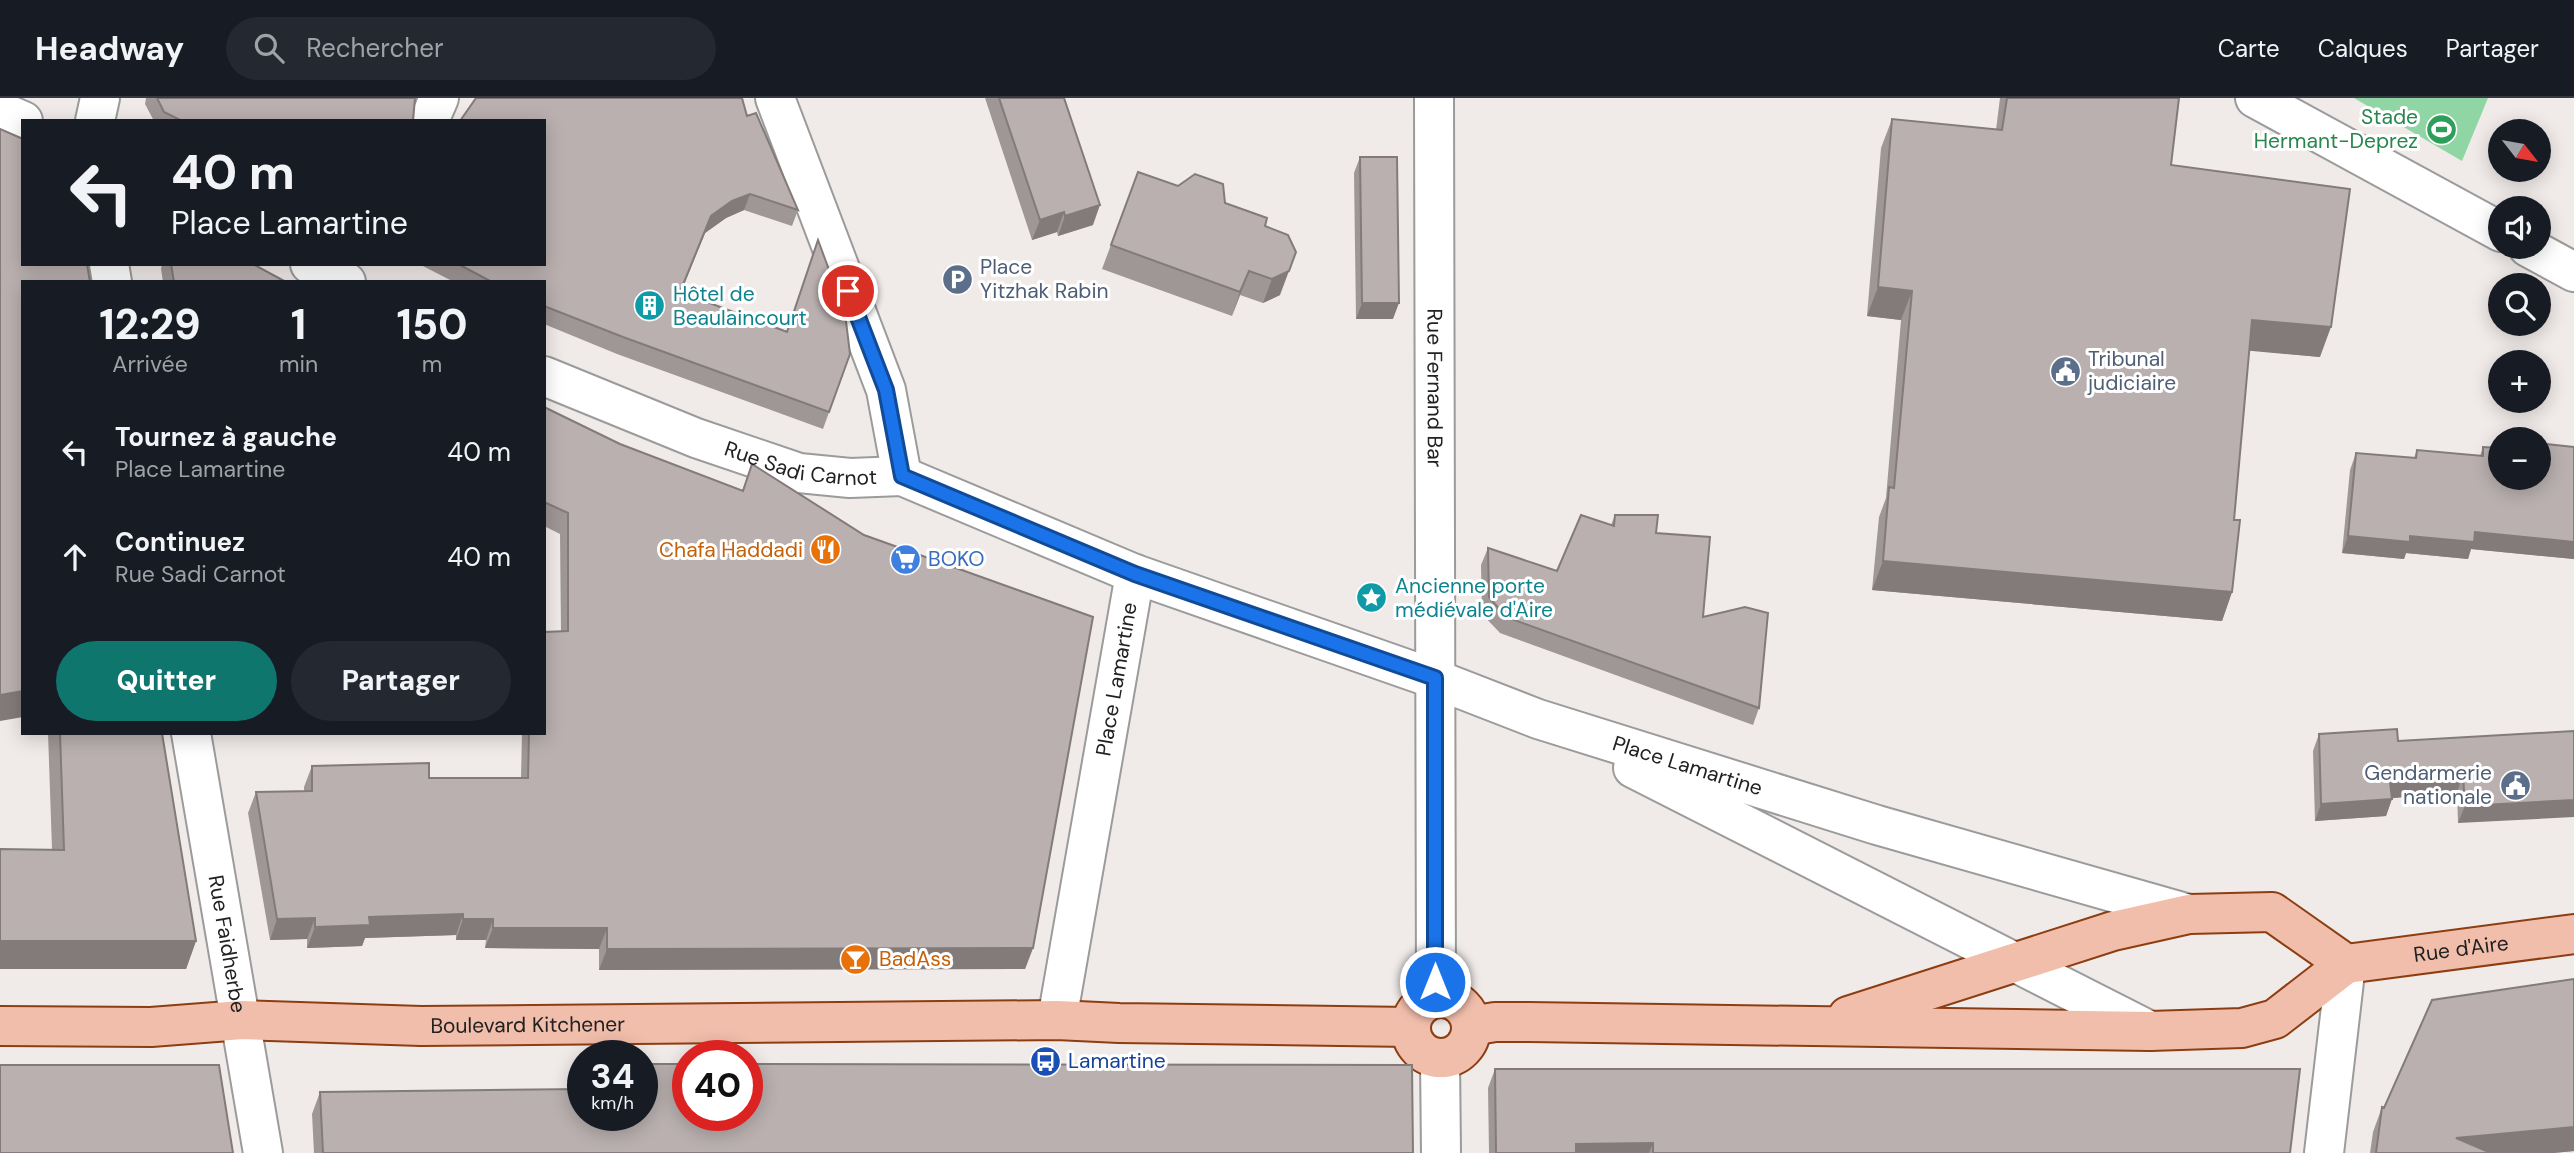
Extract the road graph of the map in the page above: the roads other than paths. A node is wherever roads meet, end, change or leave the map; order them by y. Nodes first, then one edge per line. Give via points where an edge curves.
1 (100, 98) edge
2 (439, 98) edge
3 (775, 98) edge
4 (1434, 98) edge
5 (2255, 98) edge
6 (0, 111) edge
7 (95, 119) edge
8 (430, 119) edge
9 (21, 120) edge
10 (2488, 225) edge
11 (2550, 259) edge
12 (314, 266) edge
13 (2574, 272) edge
14 (342, 280) edge
15 (546, 377) edge
16 (902, 476) junction
17 (1135, 574) junction
18 (1435, 678) junction
19 (1538, 719) junction
20 (191, 735) edge
21 (2189, 914) junction
22 (2574, 934) edge
23 (2014, 962) junction
24 (2346, 964) junction
25 (1436, 998) junction
26 (242, 1020) junction
27 (1057, 1020) junction
28 (1820, 1025) junction
29 (0, 1026) edge
30 (1471, 1026) junction
31 (1411, 1027) junction
32 (2150, 1031) junction
33 (1440, 1059) junction
34 (264, 1153) edge
35 (1441, 1153) edge
36 (2324, 1153) edge

1 - 7 street
2 - 8 street
3 - 16 street via 886,390
4 - 18 street, Rue Fernand Bar
5 - 10 street
6 - 9 street
11 - 13 street
12 - 14 street
15 - 16 street, Rue Sadi Carnot via 696,438 799,473 849,478
16 - 17 street, Rue Sadi Carnot
17 - 18 street, Place Lamartine
17 - 27 street, Place Lamartine
18 - 19 street, Place Lamartine
18 - 25 street
19 - 21 street, Place Lamartine via 1877,825
19 - 23 street, Place Lamartine
20 - 26 street, Rue Faidherbe
21 - 23 main road, Place Lamartine via 2113,931
21 - 24 main road, Place Lamartine via 2272,912
22 - 24 main road, Rue d'Aire
23 - 28 main road, Place Lamartine
23 - 32 street, Place Lamartine
24 - 32 main road, Place Lamartine via 2274,1019 2242,1028
24 - 36 street
25 - 30 main road via 1464,1008
25 - 31 main road via 1421,1005
26 - 27 main road, Boulevard Kitchener via 421,1026
26 - 29 main road, Boulevard Kitchener via 151,1027
26 - 34 street, Rue Faidherbe
27 - 31 main road
28 - 30 main road, Place Lamartine via 1518,1022
28 - 32 main road, Place Lamartine
30 - 33 main road via 1466,1045
31 - 33 main road via 1411,1037 1422,1052
33 - 35 street

